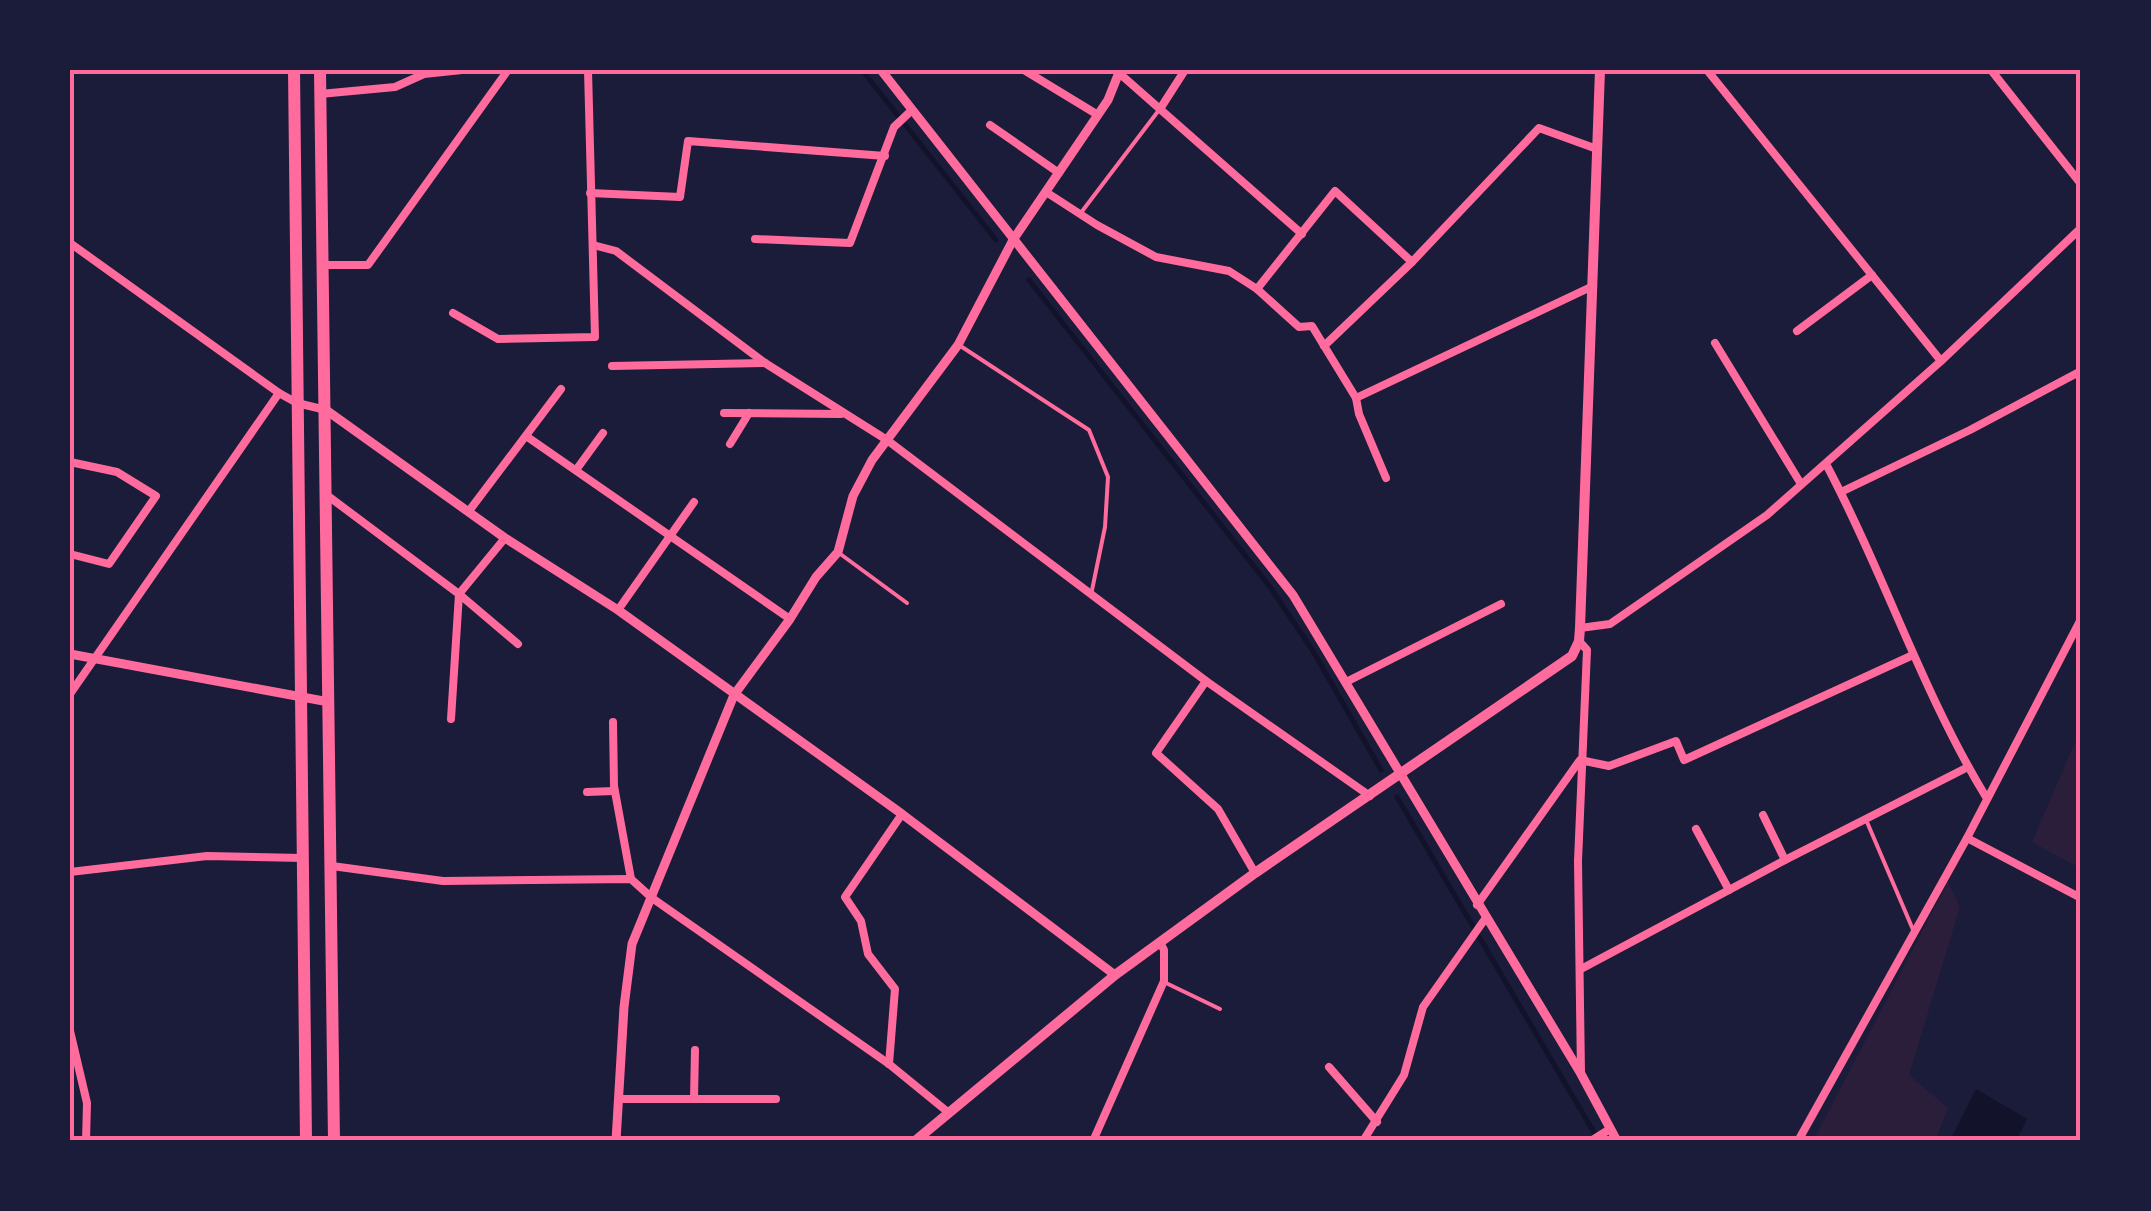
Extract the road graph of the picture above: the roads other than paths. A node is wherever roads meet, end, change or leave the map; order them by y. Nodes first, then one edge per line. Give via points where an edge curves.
1 (294, 70) edge
2 (320, 70) edge
3 (462, 70) edge
4 (508, 70) edge
5 (588, 70) edge
6 (882, 70) edge
7 (1024, 70) edge
8 (1185, 70) edge
9 (1600, 70) edge
10 (1707, 70) edge
11 (1991, 70) edge
12 (1120, 71) edge
13 (320, 94) junction
14 (1160, 109) junction
15 (910, 112) junction
16 (1098, 115) junction
17 (990, 125) dead end
18 (1597, 149) junction
19 (885, 156) junction
20 (1059, 173) junction
21 (2081, 184) edge
22 (1046, 192) junction
23 (590, 193) junction
24 (1080, 214) junction
25 (2081, 228) edge
26 (1302, 234) junction
27 (754, 239) dead end
28 (1013, 240) junction
29 (70, 243) edge
30 (593, 245) junction
31 (1412, 262) junction
32 (323, 265) junction
33 (1872, 275) junction
34 (1593, 286) junction
35 (1256, 289) junction
36 (453, 313) dead end
37 (1796, 331) dead end
38 (1715, 343) dead end
39 (958, 345) junction
40 (1324, 346) junction
41 (1941, 360) junction
42 (765, 363) junction
43 (612, 366) dead end
44 (2081, 370) edge
45 (560, 389) dead end
46 (279, 394) junction
47 (1356, 398) junction
48 (297, 403) junction
49 (326, 410) junction
50 (724, 413) dead end
51 (750, 413) junction
52 (841, 414) junction
53 (603, 433) dead end
54 (526, 436) junction
55 (887, 440) junction
56 (730, 444) dead end
57 (70, 462) edge
58 (1826, 464) junction
59 (576, 470) junction
60 (1386, 478) dead end
61 (1801, 484) junction
62 (1840, 492) junction
63 (328, 496) junction
64 (694, 502) dead end
65 (469, 511) junction
66 (672, 536) junction
67 (504, 538) junction
68 (838, 552) junction
69 (70, 554) edge
70 (459, 594) junction
71 (1092, 595) junction
72 (907, 603) dead end
73 (1502, 604) dead end
74 (618, 610) junction
75 (790, 619) junction
76 (2081, 619) edge
77 (1580, 634) junction
78 (518, 644) dead end
79 (70, 654) edge
80 (1913, 654) junction
81 (95, 659) junction
82 (1206, 681) junction
83 (1346, 682) junction
84 (70, 694) edge
85 (734, 695) junction
86 (300, 698) junction
87 (329, 702) junction
88 (451, 719) dead end
89 (613, 722) dead end
90 (1580, 760) junction
91 (1968, 768) junction
92 (1401, 775) junction
93 (614, 791) junction
94 (587, 792) dead end
95 (1370, 796) junction
96 (1986, 798) junction
97 (902, 814) junction
98 (1762, 816) dead end
99 (1866, 819) junction
100 (1696, 829) dead end
101 (1967, 838) junction
102 (303, 858) junction
103 (1785, 860) junction
104 (332, 866) junction
105 (70, 872) edge
106 (1255, 873) junction
107 (631, 879) junction
108 (1729, 890) junction
109 (652, 898) junction
110 (2081, 898) edge
111 (1478, 905) junction
112 (1484, 921) junction
113 (1914, 932) junction
114 (1160, 942) junction
115 (1582, 970) junction
116 (1114, 975) junction
117 (1164, 982) junction
118 (1220, 1009) dead end
119 (70, 1031) edge
120 (695, 1050) dead end
121 (889, 1064) junction
122 (1330, 1066) dead end
123 (1581, 1074) junction
124 (619, 1099) junction
125 (694, 1099) junction
126 (776, 1099) dead end
127 (948, 1113) junction
128 (1377, 1122) junction
129 (1607, 1131) junction
130 (920, 1139) edge
131 (86, 1141) edge
132 (306, 1141) edge
133 (334, 1141) edge
134 (616, 1141) edge
135 (1092, 1141) edge
136 (1363, 1141) edge
137 (1591, 1141) edge
138 (1617, 1141) edge
139 (1798, 1141) edge

1 - 48 highway
2 - 13 highway
3 - 13 street via 424,74 396,87
4 - 32 street via 368,265
5 - 23 street
6 - 15 street
7 - 16 street
8 - 14 street
9 - 18 main road
10 - 33 street
11 - 21 street
12 - 14 street
12 - 16 street
13 - 32 highway
14 - 24 lane
14 - 26 street
15 - 19 street via 895,126
15 - 28 street
16 - 20 street
17 - 20 street
18 - 31 street via 1539,128
18 - 34 main road
19 - 23 street via 688,141 680,197
19 - 27 street via 850,243
20 - 22 street
22 - 24 street
22 - 28 street
23 - 30 street
24 - 35 street via 1156,257 1229,272
25 - 41 street
26 - 31 street via 1335,192
26 - 35 street
28 - 39 street
28 - 83 street via 1293,596
29 - 46 street
30 - 36 street via 595,337 498,340
30 - 42 street via 616,251
31 - 40 street
32 - 49 highway
33 - 37 street
33 - 41 street
34 - 47 street
34 - 77 main road
35 - 40 street via 1298,326 1312,326
38 - 61 street
39 - 55 street
39 - 71 lane via 1089,430 1108,477
40 - 47 street
41 - 58 street
42 - 43 street
42 - 52 street
44 - 62 street
45 - 54 street
46 - 48 street
46 - 81 street
47 - 60 street
48 - 49 street
48 - 86 highway
49 - 63 highway
49 - 65 street
50 - 51 street
51 - 52 street
51 - 56 street
52 - 55 street
53 - 59 street
54 - 59 street
54 - 65 street
55 - 68 street via 853,496
55 - 71 street
57 - 69 street via 117,472 156,496 109,564
58 - 61 street
58 - 62 street
59 - 66 street
61 - 77 street via 1610,624
62 - 80 street
63 - 70 street
63 - 87 highway
64 - 66 street
65 - 67 street
66 - 74 street
66 - 75 street
67 - 70 street
67 - 74 street
68 - 72 lane
68 - 75 street
70 - 78 street
70 - 88 street
71 - 82 street
73 - 83 street
74 - 85 street
75 - 85 street
76 - 96 street
77 - 90 street via 1587,650
77 - 92 main road via 1558,669
79 - 81 street
80 - 90 street via 1684,760 1676,741 1608,766
80 - 91 street
81 - 84 street
81 - 86 street
82 - 95 street
82 - 106 street via 1156,752 1218,809
83 - 92 street
85 - 97 street
85 - 109 street
86 - 87 street
86 - 102 highway
87 - 104 highway
89 - 93 street
90 - 111 street
90 - 115 street
91 - 96 street
91 - 99 street
92 - 95 main road
92 - 111 street
93 - 94 street
93 - 107 street
95 - 106 main road
96 - 101 street
97 - 116 street
97 - 121 street via 845,896 861,921 868,954 895,988
98 - 103 street
99 - 103 street
99 - 113 lane
100 - 108 street
101 - 110 street
101 - 113 street
102 - 105 street via 207,856
102 - 132 highway
103 - 108 street
104 - 107 street via 444,882
104 - 133 highway
106 - 114 main road
107 - 109 street
108 - 115 street
109 - 121 street
109 - 124 street via 628,967
111 - 112 street
112 - 123 street
112 - 128 street via 1423,1008 1404,1075
113 - 139 street
114 - 116 main road
114 - 117 street
115 - 123 street
116 - 127 main road
117 - 118 lane
117 - 135 street
119 - 131 street via 86,1103
120 - 125 street
121 - 127 street
122 - 128 street
123 - 129 street
124 - 125 street
124 - 134 street
125 - 126 street
127 - 130 main road
128 - 136 street
129 - 137 street
129 - 138 street

